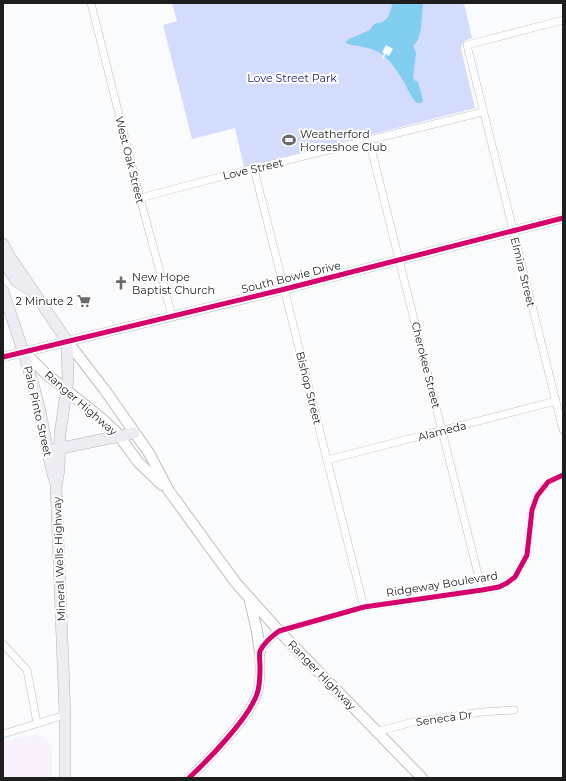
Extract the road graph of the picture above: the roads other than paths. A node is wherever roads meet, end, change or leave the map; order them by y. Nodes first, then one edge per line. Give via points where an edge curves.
1 (91, 3) edge
2 (563, 20) edge
3 (483, 112) junction
4 (369, 140) junction
5 (254, 169) junction
6 (140, 198) junction
7 (563, 218) edge
8 (513, 231) junction
9 (3, 244) edge
10 (5, 258) edge
11 (399, 260) junction
12 (285, 289) junction
13 (3, 291) edge
14 (172, 316) junction
15 (67, 342) junction
16 (24, 352) junction
17 (3, 357) edge
18 (67, 389) junction
19 (556, 401) junction
20 (563, 430) edge
21 (442, 431) junction
22 (134, 433) junction
23 (119, 437) junction
24 (54, 450) junction
25 (327, 460) junction
26 (563, 475) edge
27 (169, 491) junction
28 (482, 590) junction
29 (250, 599) junction
30 (364, 607) junction
31 (279, 631) junction
32 (3, 644) edge
33 (260, 652) junction
34 (514, 710) dead end
35 (65, 715) junction
36 (37, 723) junction
37 (376, 732) junction
38 (3, 734) edge
39 (65, 778) edge
40 (189, 778) edge
41 (421, 778) edge

1 - 6 street, West Oak Street
2 - 3 street, Elmira Street via 467,45
3 - 4 street, Love Street
3 - 8 street, Elmira Street
4 - 5 street, Love Street
4 - 11 street, Cherokee Street
5 - 6 street, Love Street
5 - 12 street, Bishop Street
6 - 14 street, West Oak Street
7 - 8 street, South Bowie Drive
8 - 11 street, South Bowie Drive
8 - 19 street, Elmira Street
9 - 10 main road
10 - 15 main road via 32,291
11 - 12 street, South Bowie Drive
11 - 21 street, Cherokee Street
12 - 14 street, South Bowie Drive
12 - 25 street, Bishop Street
13 - 16 main road, Palo Pinto Street
14 - 15 street, South Bowie Drive
15 - 16 street, South Bowie Drive
15 - 18 main road, Mineral Wells Highway
15 - 22 main road, Ranger Highway
16 - 17 street, South Bowie Drive
16 - 18 main road, Ranger Highway via 45,373
16 - 24 main road, Palo Pinto Street via 38,402 49,420
18 - 23 main road, Ranger Highway
18 - 24 main road, Mineral Wells Highway
19 - 20 street, Elmira Street
19 - 21 street, Alameda
21 - 25 street, Alameda
21 - 28 street, Cherokee Street
22 - 23 main road
22 - 27 main road, Ranger Highway via 149,453
23 - 24 main road
23 - 27 main road, Ranger Highway via 139,463
24 - 35 main road, Mineral Wells Highway via 59,470 56,486
25 - 30 street, Bishop Street
26 - 28 street, Ridgeway Boulevard via 548,482 537,496 532,510 527,555 515,577 499,587
27 - 29 main road, Ranger Highway
28 - 30 street, Ridgeway Boulevard
29 - 31 main road, Ranger Highway
29 - 33 main road
30 - 31 street, Ridgeway Boulevard
31 - 33 street via 269,639
31 - 37 main road, Ranger Highway
32 - 36 street via 27,670
33 - 40 street via 257,694 250,709
34 - 37 street, Seneca Dr via 413,722
35 - 36 street
35 - 39 main road, Mineral Wells Highway
36 - 38 street
37 - 41 main road, Ranger Highway

